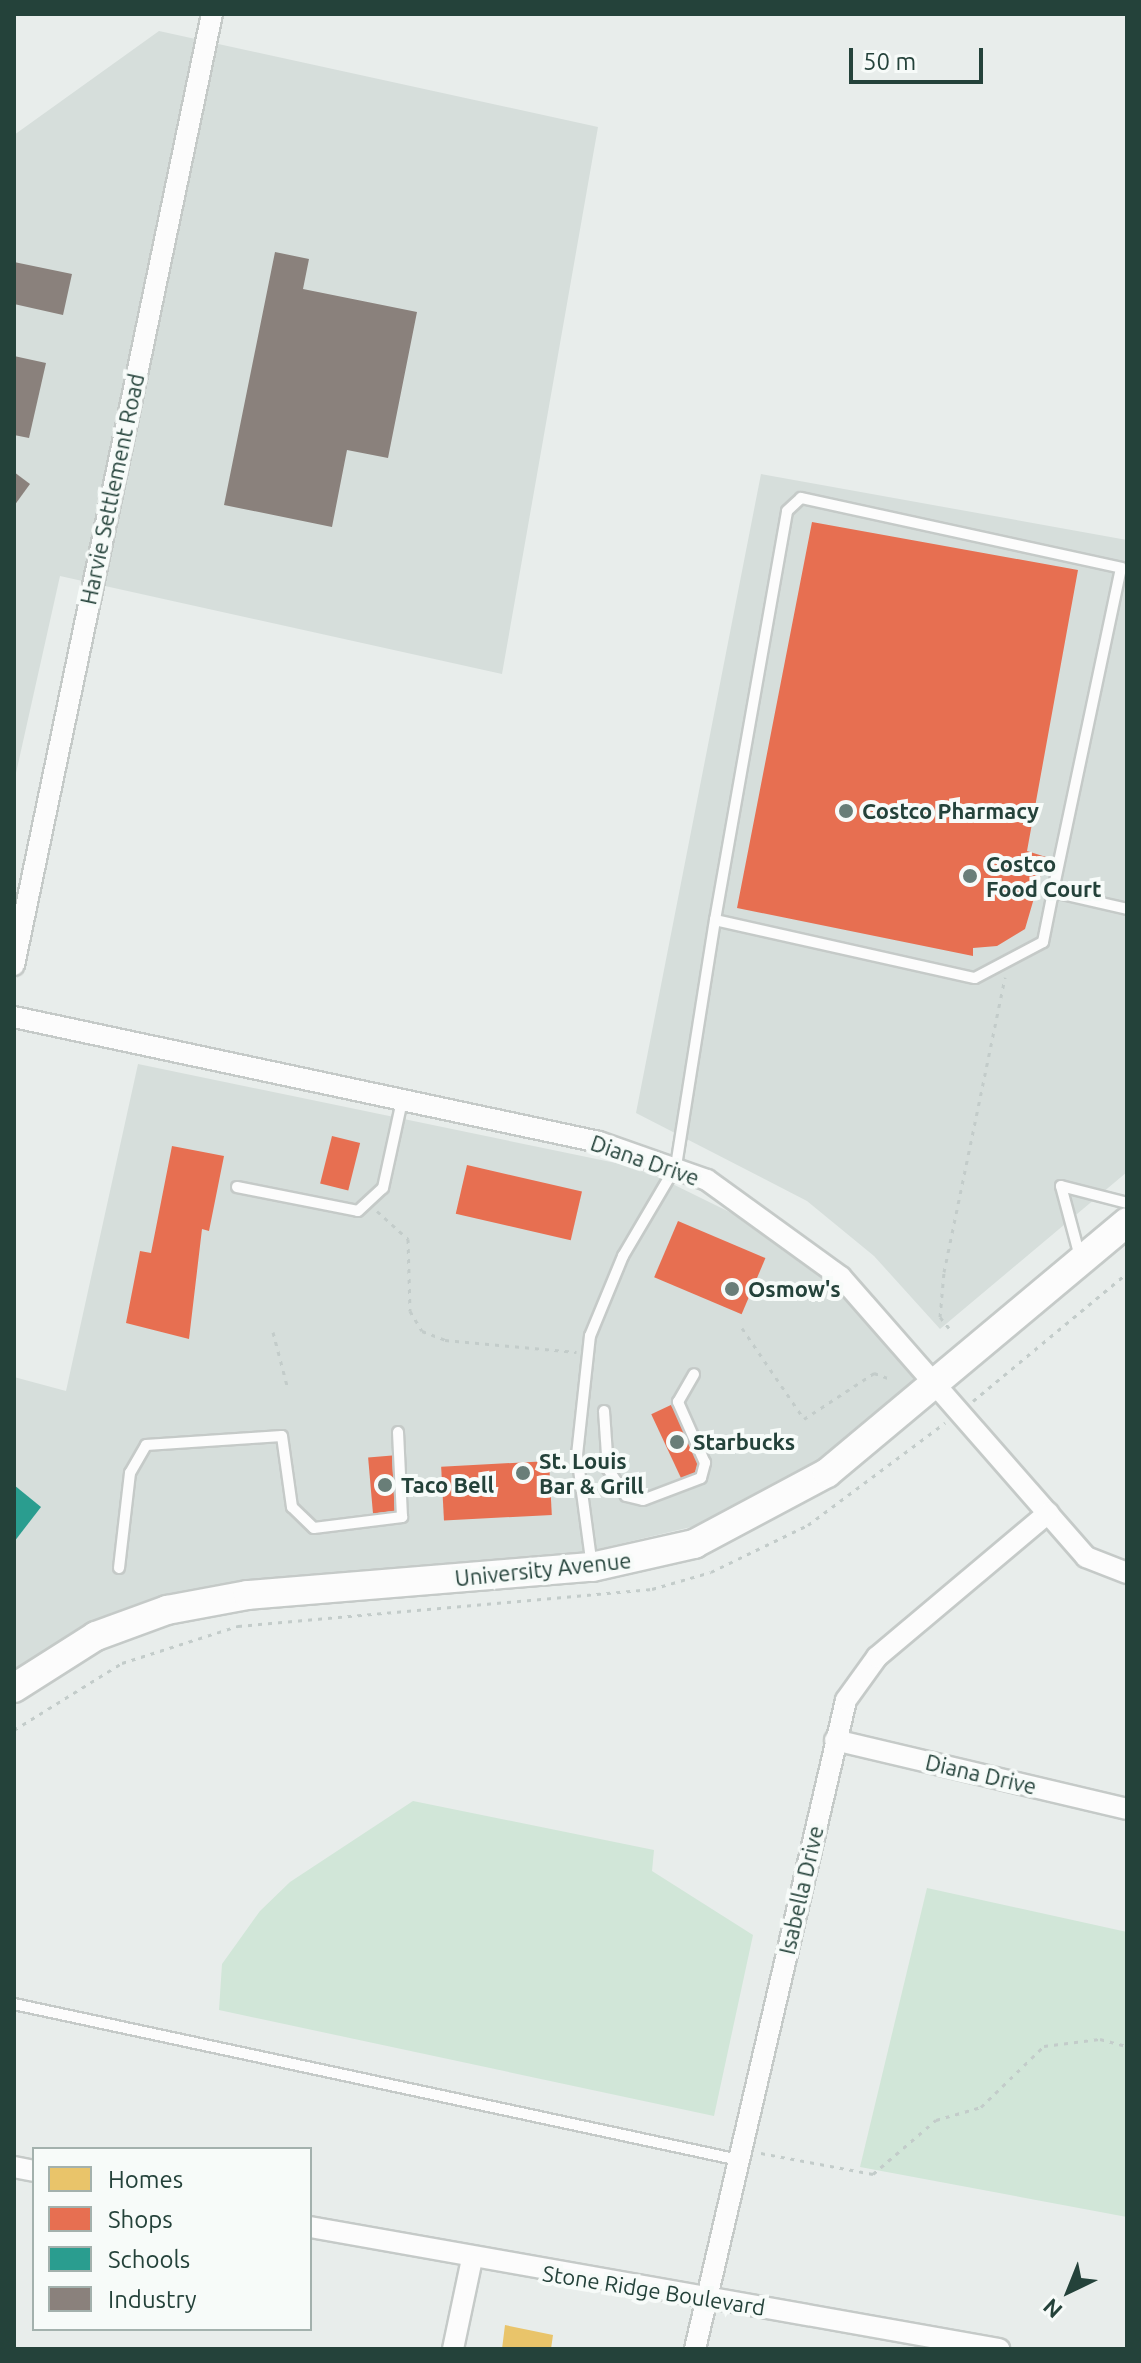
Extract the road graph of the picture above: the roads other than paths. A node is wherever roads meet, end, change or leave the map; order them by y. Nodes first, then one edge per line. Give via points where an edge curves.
1 (212, 14) edge
2 (1053, 892) junction
3 (1127, 909) edge
4 (715, 920) junction
5 (14, 965) edge
6 (14, 1017) edge
7 (402, 1101) junction
8 (676, 1166) junction
9 (237, 1187) dead end
10 (1127, 1203) edge
11 (1127, 1222) edge
12 (1082, 1262) junction
13 (694, 1374) dead end
14 (938, 1381) junction
15 (604, 1411) dead end
16 (398, 1432) dead end
17 (1048, 1513) junction
18 (592, 1567) junction
19 (119, 1568) dead end
20 (1127, 1573) edge
21 (14, 1688) edge
22 (835, 1740) junction
23 (1127, 1809) edge
24 (14, 2004) edge
25 (740, 2155) junction
26 (312, 2227) edge
27 (472, 2259) junction
28 (707, 2299) junction
29 (453, 2349) edge
30 (695, 2349) edge
31 (999, 2349) edge

1 - 5 street, Harvie Settlement Road
2 - 3 lane
2 - 4 lane via 1043,942 975,978
2 - 4 lane via 1121,568 801,498 787,511
4 - 8 lane
6 - 7 street, Diana Drive
7 - 8 street, Diana Drive via 599,1142
7 - 9 lane via 383,1188 358,1211
8 - 14 street, Diana Drive via 797,1238
8 - 18 lane via 623,1256 587,1356 577,1455
10 - 12 lane via 1061,1186
11 - 12 street, University Avenue
12 - 14 street, University Avenue
13 - 15 lane via 678,1402 705,1463 701,1478 643,1500 626,1496 608,1469
14 - 17 street, Diana Drive
14 - 18 street, University Avenue via 827,1473 742,1523 694,1544
16 - 19 lane via 402,1517 314,1528 292,1507 282,1436 159,1441 139,1450
17 - 20 street, Diana Drive via 1096,1564
17 - 22 street, Isabella Drive via 877,1657 856,1682
18 - 21 street, University Avenue via 248,1595 167,1610 96,1636
22 - 23 street, Diana Drive
22 - 25 street, Isabella Drive
24 - 25 lane
25 - 28 street, Isabella Drive
26 - 27 street, Stone Ridge Boulevard
27 - 28 street, Stone Ridge Boulevard
27 - 29 street
28 - 30 street, Isabella Drive
28 - 31 street, Stone Ridge Boulevard

